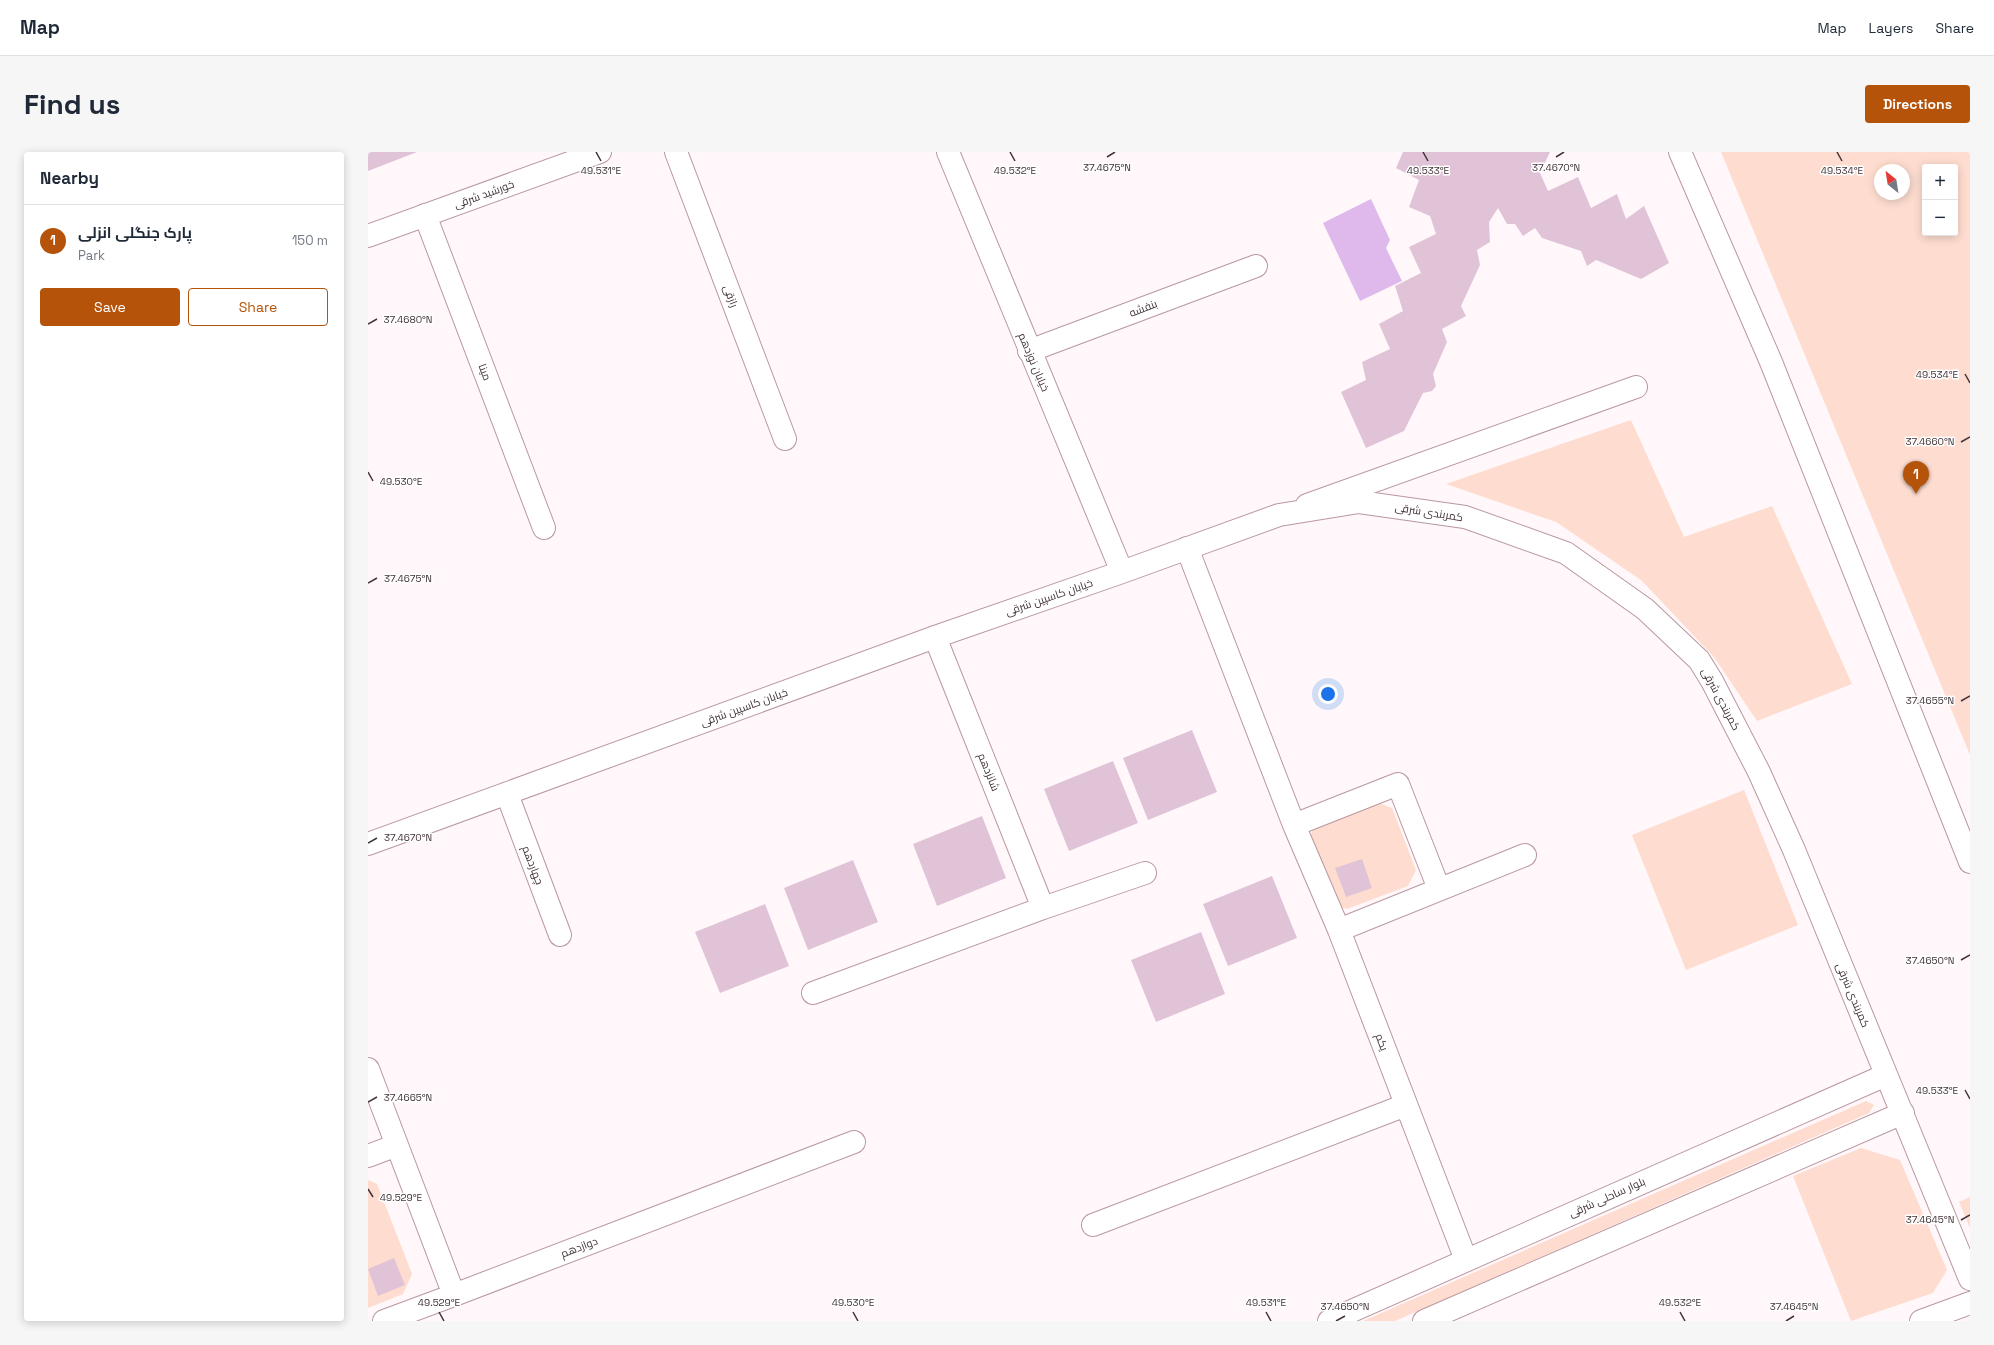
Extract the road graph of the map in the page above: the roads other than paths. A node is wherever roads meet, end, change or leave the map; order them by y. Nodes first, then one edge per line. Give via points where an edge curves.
1 (600, 152) edge
2 (676, 152) edge
3 (948, 152) edge
4 (1680, 152) edge
5 (425, 215) junction
6 (368, 236) edge
7 (1256, 266) dead end
8 (1029, 351) junction
9 (1636, 387) dead end
10 (785, 439) dead end
11 (1279, 515) junction
12 (544, 528) dead end
13 (1187, 548) junction
14 (1122, 572) junction
15 (935, 637) junction
16 (507, 794) junction
17 (1294, 825) junction
18 (368, 844) edge
19 (1524, 855) dead end
20 (1970, 862) edge
21 (1145, 873) dead end
22 (1439, 889) junction
23 (1043, 908) junction
24 (1339, 930) junction
25 (560, 935) dead end
26 (813, 993) dead end
27 (368, 1069) edge
28 (1886, 1074) junction
29 (1406, 1104) junction
30 (1903, 1113) junction
31 (854, 1142) dead end
32 (397, 1145) junction
33 (368, 1156) edge
34 (1093, 1225) dead end
35 (1466, 1260) junction
36 (1970, 1279) edge
37 (454, 1295) junction
38 (1970, 1303) edge
39 (384, 1321) edge
40 (1328, 1321) edge
41 (1424, 1321) edge
42 (1921, 1321) edge

1 - 5 street, خورشید شرقی
2 - 10 street, رازقی
3 - 8 street, خیابان نوزدهم
4 - 20 street via 1771,362
5 - 6 street, خورشید شرقی
5 - 12 street, مینا
7 - 8 street, بنفشه
8 - 14 street, خیابان نوزدهم
9 - 11 street
11 - 13 street, کمربندی شرقی
11 - 28 street, کمربندی شرقی via 1359,502 1465,517 1566,552 1645,609 1699,660 1727,709 1794,850
13 - 14 street, کمربندی شرقی
13 - 17 street, یکم
14 - 15 street, خیابان کاسپین شرقی
15 - 16 street, خیابان کاسپین شرقی
15 - 23 street, شانزدهم
16 - 18 street, خیابان کاسپین شرقی
16 - 25 street, چهاردهم
17 - 22 street via 1398,784
17 - 24 street, یکم
19 - 22 street
21 - 23 street
22 - 24 street
23 - 26 street
24 - 29 street, یکم
27 - 32 street
28 - 30 street, کمربندی شرقی
28 - 35 street, بلوار ساحلی شرقی
29 - 34 street
29 - 35 street, یکم
30 - 36 street, کمربندی شرقی
30 - 41 street
31 - 37 street, دوازدهم
32 - 33 street
32 - 37 street
35 - 40 street, بلوار ساحلی شرقی
37 - 39 street, دوازدهم
38 - 42 street

